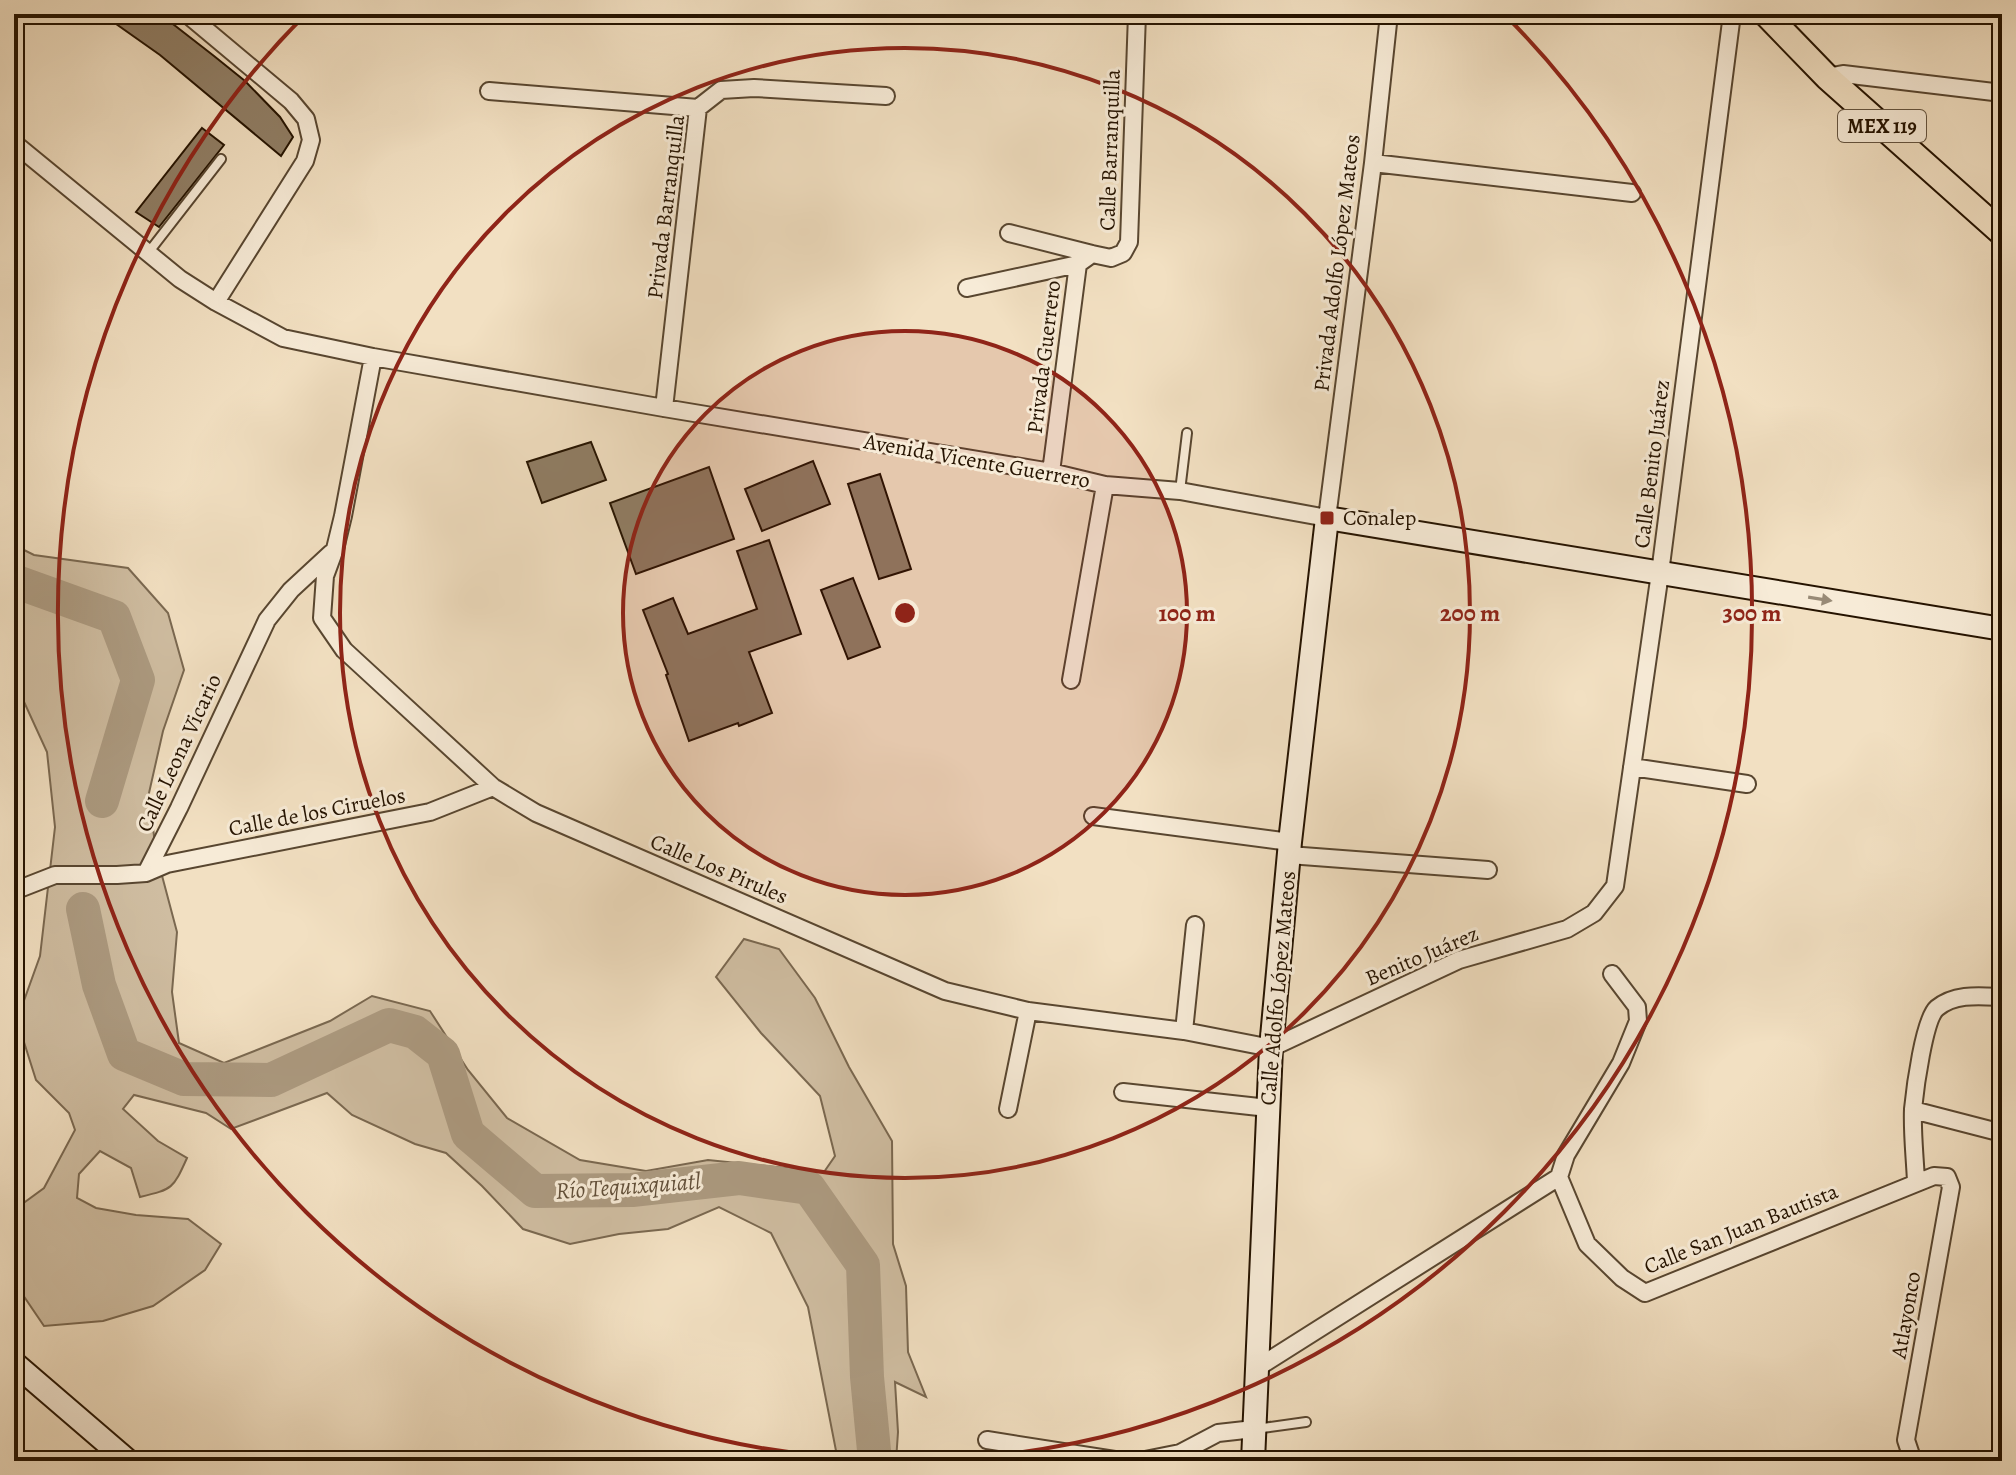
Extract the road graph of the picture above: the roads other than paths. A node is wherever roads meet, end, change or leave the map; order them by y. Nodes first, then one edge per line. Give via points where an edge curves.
1 (187, 14) edge
2 (1137, 14) edge
3 (1389, 14) edge
4 (1732, 14) edge
5 (1766, 14) edge
6 (1827, 77) junction
7 (489, 91) dead end
8 (2002, 93) edge
9 (886, 96) dead end
10 (698, 108) junction
11 (14, 143) edge
12 (221, 159) dead end
13 (1373, 163) junction
14 (1632, 193) dead end
15 (1009, 233) dead end
16 (2002, 233) edge
17 (148, 253) junction
18 (1085, 259) junction
19 (967, 288) dead end
20 (216, 302) junction
21 (373, 357) junction
22 (664, 408) junction
23 (1187, 433) dead end
24 (1051, 472) junction
25 (1105, 485) junction
26 (1180, 491) junction
27 (1327, 518) junction
28 (335, 549) junction
29 (1660, 573) junction
30 (2002, 629) edge
31 (1071, 680) dead end
32 (1632, 767) junction
33 (1747, 784) dead end
34 (493, 787) junction
35 (1093, 816) dead end
36 (1289, 848) junction
37 (1488, 870) dead end
38 (146, 873) junction
39 (14, 891) edge
40 (1594, 913) joint
41 (1195, 925) dead end
42 (1612, 974) dead end
43 (2002, 997) edge
44 (1028, 1011) junction
45 (1184, 1031) junction
46 (1271, 1048) junction
47 (1123, 1092) dead end
48 (1268, 1108) junction
49 (1008, 1109) dead end
50 (1913, 1110) junction
51 (2002, 1133) edge
52 (1559, 1177) junction
53 (1947, 1177) joint
54 (1916, 1182) junction
55 (14, 1363) edge
56 (1257, 1368) junction
57 (1306, 1422) dead end
58 (1254, 1429) junction
59 (987, 1440) dead end
60 (128, 1461) edge
61 (1121, 1461) edge
62 (1140, 1461) edge
63 (1253, 1461) edge
64 (1913, 1461) edge

1 - 20 street via 291,101 306,119 311,140 305,161
2 - 18 street, Calle Barranquilla via 1129,242 1123,253 1111,258
3 - 13 street, Privada Adolfo López Mateos
4 - 29 street, Calle Benito Juárez
5 - 6 main road, MEX 119
6 - 8 street via 1843,74
6 - 16 main road, MEX 119
7 - 10 street
9 - 10 street, Privada Barranquilla via 721,90
10 - 22 street, Privada Barranquilla
11 - 17 street, Avenida Vicente Guerrero
12 - 17 lane
13 - 14 street
13 - 27 street, Privada Adolfo López Mateos
15 - 18 street
17 - 20 street, Avenida Vicente Guerrero
18 - 19 street
18 - 24 street, Privada Guerrero
20 - 21 street, Avenida Vicente Guerrero via 283,338
21 - 22 street, Avenida Vicente Guerrero
21 - 28 street, Calle Los Pirules
22 - 24 street, Avenida Vicente Guerrero
23 - 26 lane
24 - 25 street, Avenida Vicente Guerrero
25 - 26 street, Avenida Vicente Guerrero
25 - 31 street
26 - 27 street, Avenida Vicente Guerrero
27 - 29 main road, Avenida Vicente Guerrero
27 - 36 main road, Calle Adolfo López Mateos
28 - 34 street, Calle Los Pirules via 325,576 322,618 344,650
28 - 38 street, Calle Leona Vicario via 267,620
29 -> 30 main road, Avenida Vicente Guerrero
29 - 32 street, Calle Benito Juárez
32 - 33 street
32 - 40 street, Calle Benito Juárez via 1615,886
34 - 38 street, Calle de los Ciruelos via 430,812 167,864
34 - 44 street, Calle Los Pirules via 536,813 945,991
35 - 36 street
36 - 37 street
36 - 46 main road, Calle Adolfo López Mateos
38 - 39 street via 55,875
40 - 46 street, Benito Juárez via 1567,929 1459,960
41 - 45 street
42 - 52 street via 1637,1007 1638,1021
43 - 50 street via 1948,1000 1934,1010
44 - 45 street, Calle Los Pirules
44 - 49 street
45 - 46 street, Calle Los Pirules
46 - 48 main road, Calle Adolfo López Mateos
47 - 48 street
48 - 56 main road, Calle Adolfo López Mateos
50 - 51 street
50 - 54 street
52 - 54 street, Calle San Juan Bautista via 1587,1244 1645,1293
52 - 56 street
53 - 54 street, Calle San Juan Bautista
53 - 64 street, Atlayonco via 1951,1187 1906,1440
55 - 60 main road
56 - 58 main road, Calle Adolfo López Mateos
57 - 58 lane
58 - 62 street via 1218,1433 1180,1453
58 - 63 main road, Calle Adolfo López Mateos
59 - 61 street

